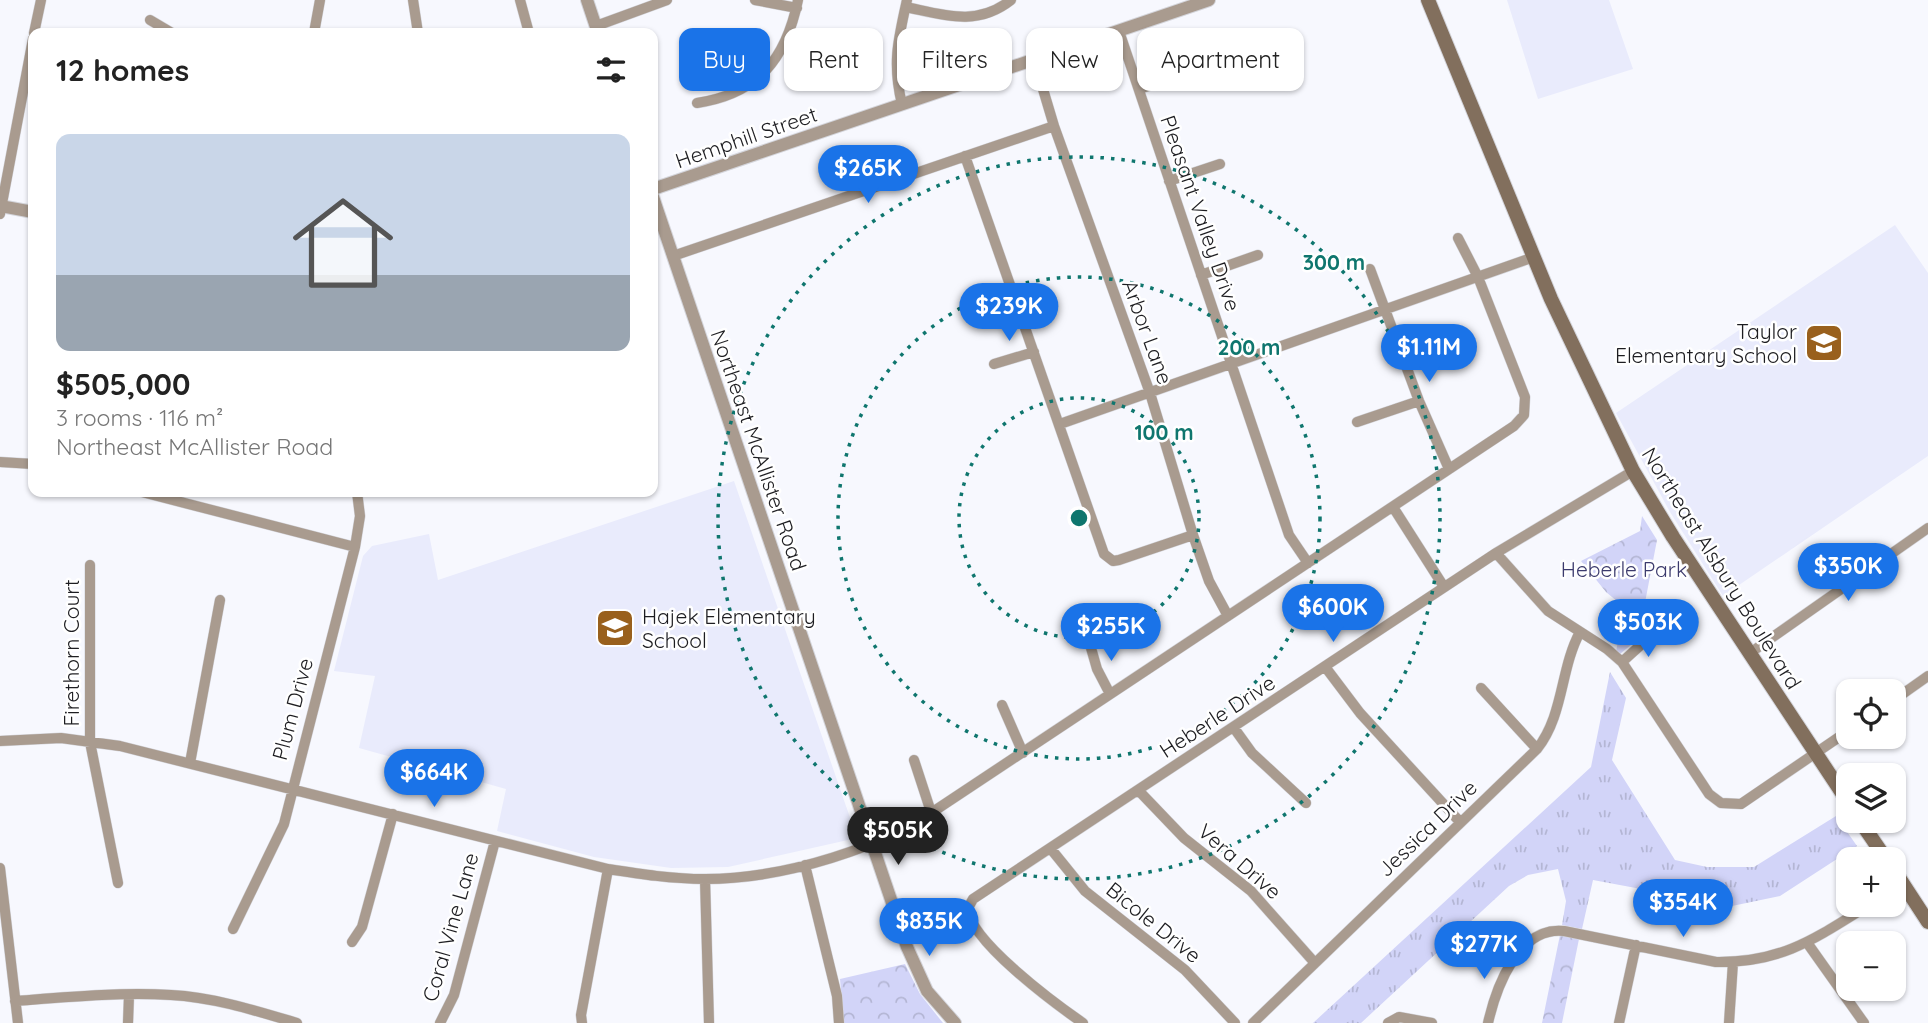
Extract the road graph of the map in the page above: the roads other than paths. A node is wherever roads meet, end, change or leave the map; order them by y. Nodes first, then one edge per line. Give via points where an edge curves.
1 (41, 0) edge
2 (320, 0) edge
3 (413, 0) edge
4 (520, 0) edge
5 (587, 0) edge
6 (667, 0) edge
7 (755, 0) edge
8 (1011, 0) edge
9 (1428, 0) edge
10 (1203, 1) edge
11 (906, 3) edge
12 (798, 4) edge
13 (150, 20) dead end
14 (35, 28) edge
15 (164, 28) edge
16 (315, 28) edge
17 (417, 28) edge
18 (528, 28) edge
19 (596, 28) edge
20 (602, 28) edge
21 (1123, 30) edge
22 (1123, 43) edge
23 (1026, 62) edge
24 (28, 65) edge
25 (1137, 83) edge
26 (1044, 91) edge
27 (1140, 91) edge
28 (697, 103) dead end
29 (902, 104) junction
30 (1054, 126) junction
31 (965, 156) junction
32 (1220, 164) dead end
33 (1169, 181) junction
34 (658, 187) edge
35 (0, 209) edge
36 (28, 212) edge
37 (658, 212) edge
38 (1458, 238) dead end
39 (1258, 255) dead end
40 (673, 256) junction
41 (1534, 257) junction
42 (1370, 270) dead end
43 (1201, 275) junction
44 (1478, 277) junction
45 (1384, 310) junction
46 (1034, 352) junction
47 (994, 364) dead end
48 (1231, 364) junction
49 (1150, 393) junction
50 (1419, 401) junction
51 (1357, 422) dead end
52 (1060, 425) junction
53 (0, 463) edge
54 (28, 464) edge
55 (1449, 469) junction
56 (1633, 471) junction
57 (161, 497) edge
58 (358, 497) edge
59 (1393, 507) junction
60 (1928, 528) edge
61 (1193, 535) junction
62 (355, 547) junction
63 (1496, 553) junction
64 (1308, 564) junction
65 (90, 565) dead end
66 (1444, 587) junction
67 (220, 600) dead end
68 (1228, 616) junction
69 (1580, 632) junction
70 (1654, 634) dead end
71 (1089, 640) dead end
72 (1750, 653) junction
73 (1622, 662) junction
74 (1326, 667) junction
75 (1928, 676) edge
76 (1482, 688) dead end
77 (1906, 692) edge
78 (1110, 695) junction
79 (1002, 705) dead end
80 (1234, 728) junction
81 (1836, 740) edge
82 (0, 741) edge
83 (90, 742) junction
84 (1537, 749) junction
85 (1023, 753) junction
86 (1815, 754) junction
87 (914, 760) dead end
88 (190, 763) junction
89 (1836, 785) edge
90 (291, 790) junction
91 (1139, 791) junction
92 (1306, 803) dead end
93 (931, 812) junction
94 (393, 814) junction
95 (1460, 822) junction
96 (495, 841) junction
97 (873, 844) junction
98 (1051, 849) junction
99 (805, 865) junction
100 (0, 868) edge
101 (608, 870) junction
102 (705, 879) junction
103 (118, 883) dead end
104 (1906, 896) edge
105 (1850, 917) edge
106 (1928, 922) edge
107 (233, 929) dead end
108 (352, 942) dead end
109 (1808, 944) junction
110 (1636, 945) junction
111 (1314, 962) junction
112 (1733, 962) junction
113 (129, 995) junction
114 (15, 1001) junction
115 (264, 1018) edge
116 (18, 1023) edge
117 (128, 1023) edge
118 (297, 1023) edge
119 (440, 1023) edge
120 (582, 1023) edge
121 (709, 1023) edge
122 (839, 1023) edge
123 (955, 1023) edge
124 (1083, 1023) edge
125 (1235, 1023) edge
126 (1253, 1023) edge
127 (1388, 1023) edge
128 (1433, 1023) edge
129 (1488, 1023) edge
130 (1619, 1023) edge
131 (1729, 1023) edge
132 (1864, 1023) edge

1 - 14 street
2 - 16 street
3 - 17 street
4 - 18 street
5 - 19 street
6 - 20 street
7 - 12 street
8 - 11 street via 976,18
9 - 41 main road, Northeast Alsbury Boulevard
10 - 21 street, Hemphill Street
11 - 29 street via 895,74
12 - 28 street via 789,36 761,76 731,95
13 - 15 street
22 - 25 street, Pleasant Valley Drive
23 - 29 street, Hemphill Street
24 - 35 street
26 - 30 street, Arbor Lane
27 - 33 street, Pleasant Valley Drive
29 - 34 street, Hemphill Street
30 - 31 street
30 - 49 street, Arbor Lane
31 - 40 street
31 - 46 street
32 - 33 street
33 - 43 street, Pleasant Valley Drive
35 - 36 street
37 - 40 street, Northeast McAllister Road
38 - 44 street
39 - 43 street
40 - 97 street, Northeast McAllister Road
41 - 44 street
41 - 56 main road, Northeast Alsbury Boulevard
42 - 45 street
43 - 48 street, Pleasant Valley Drive
44 - 45 street
44 - 55 street via 1525,397 1524,415
45 - 48 street
45 - 50 street
46 - 47 street
46 - 52 street
48 - 49 street
48 - 64 street, Pleasant Valley Drive via 1289,535
49 - 52 street
49 - 61 street, Arbor Lane
50 - 51 street
50 - 55 street
52 - 61 street via 1107,558 1119,560
53 - 54 street
55 - 59 street
56 - 63 street, Heberle Drive
56 - 72 main road, Northeast Alsbury Boulevard
57 - 62 street
58 - 62 street, Plum Drive
59 - 64 street
59 - 66 street
60 - 72 street
61 - 68 street, Arbor Lane via 1209,581
62 - 90 street, Plum Drive
63 - 66 street, Heberle Drive
63 - 69 street via 1548,611
64 - 68 street
65 - 83 street, Firethorn Court
66 - 74 street, Heberle Drive
67 - 88 street
68 - 78 street
69 - 73 street
69 - 84 street, Jessica Drive via 1569,656 1553,725
70 - 73 street
71 - 78 street
72 - 86 main road, Northeast Alsbury Boulevard
73 - 86 street via 1709,793 1721,803 1741,804
74 - 80 street, Heberle Drive
74 - 95 street via 1360,713
75 - 77 street
76 - 84 street
78 - 85 street
79 - 85 street
80 - 91 street, Heberle Drive
80 - 92 street via 1252,753
81 - 86 street
82 - 83 street via 61,738
83 - 88 street
83 - 103 street, Firethorn Court
84 - 95 street, Jessica Drive
85 - 93 street
86 - 89 main road, Northeast Alsbury Boulevard
87 - 93 street
88 - 90 street
90 - 94 street
90 - 107 street, Plum Drive via 284,824
91 - 98 street, Heberle Drive
91 - 111 street, Vera Drive via 1184,838 1251,891
93 - 97 street
94 - 96 street
94 - 108 street via 362,927
95 - 111 street, Jessica Drive
96 - 101 street
96 - 119 street, Coral Vine Lane via 453,995
97 - 99 street
97 - 123 street, Northeast McAllister Road via 916,970 927,991
98 - 124 street, Heberle Drive via 973,899 968,908 970,918 1016,972
98 - 125 street, Bicole Drive via 1084,891 1175,962
99 - 102 street
99 - 122 street via 837,996
100 - 114 street
101 - 102 street
101 - 120 street
102 - 121 street
104 - 106 main road
105 - 109 street
109 - 112 street via 1761,960
109 - 132 street
110 - 112 street
110 - 129 street via 1554,930 1528,943 1498,986
110 - 130 street
111 - 126 street, Jessica Drive
112 - 131 street
113 - 114 street
113 - 115 street via 173,995
113 - 117 street
114 - 116 street
115 - 118 street
127 - 128 street via 1399,1017

